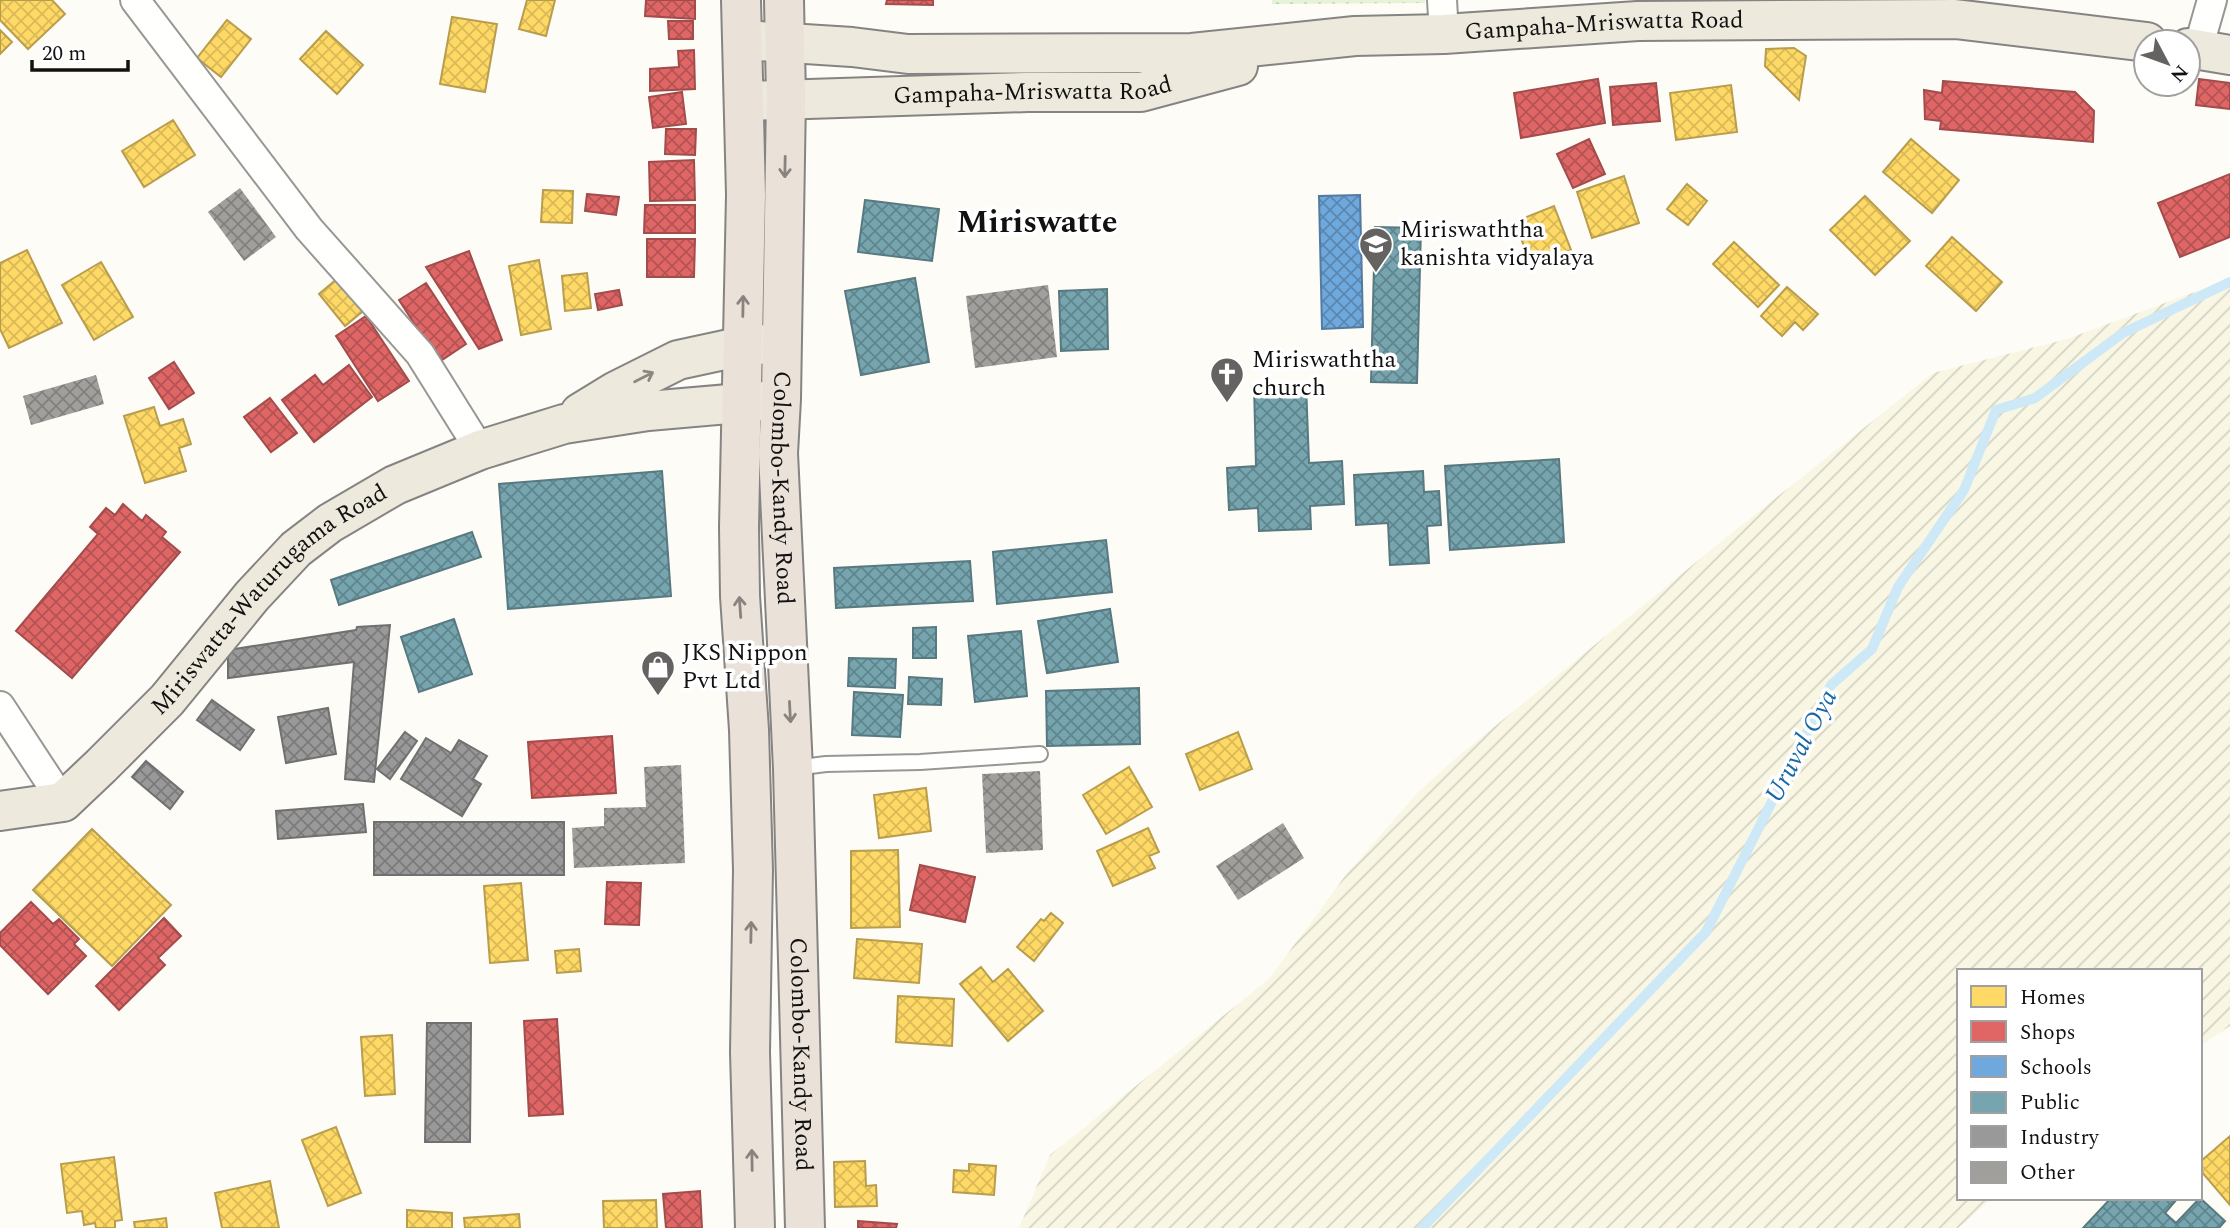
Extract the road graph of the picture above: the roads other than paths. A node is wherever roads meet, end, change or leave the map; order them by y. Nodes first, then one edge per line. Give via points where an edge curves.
1 (135, 0) edge
2 (741, 0) edge
3 (784, 0) edge
4 (2211, 0) edge
5 (1443, 17) edge
6 (1355, 36) junction
7 (743, 40) junction
8 (2132, 40) edge
9 (785, 43) junction
10 (2205, 51) edge
11 (786, 98) junction
12 (744, 101) junction
13 (781, 343) junction
14 (743, 346) junction
15 (780, 400) junction
16 (741, 402) junction
17 (564, 424) junction
18 (481, 450) junction
19 (0, 706) edge
20 (1040, 754) dead end
21 (793, 769) junction
22 (63, 802) junction
23 (0, 811) edge
24 (755, 1228) edge
25 (805, 1228) edge

1 - 18 street via 309,229 420,354
2 - 7 highway, Colombo-Kandy Road
3 - 9 highway, Colombo-Kandy Road
4 - 10 street
5 - 6 main road, Gampaha-Mriswatta Road
5 - 8 main road, Gampaha-Mriswatta Road via 1955,19
6 - 9 main road, Gampaha-Mriswatta Road via 1192,53 908,54
6 - 11 main road, Gampaha-Mriswatta Road via 1141,92
7 - 9 main road, Gampaha-Mriswatta Road
7 - 12 highway, Colombo-Kandy Road
9 - 11 highway, Colombo-Kandy Road
11 - 12 main road, Gampaha-Mriswatta Road
11 -> 13 highway, Colombo-Kandy Road
14 -> 12 highway, Colombo-Kandy Road
13 - 14 main road, Miriswatta-Waturugama Road
13 - 15 highway, Colombo-Kandy Road
14 - 16 highway, Colombo-Kandy Road
17 -> 14 main road, Miriswatta-Waturugama Road via 678,360
15 - 16 main road, Miriswatta-Waturugama Road
15 -> 21 highway, Colombo-Kandy Road via 778,453
16 - 17 main road, Miriswatta-Waturugama Road
24 -> 16 highway, Colombo-Kandy Road via 750,1052 753,870 740,596
17 - 18 main road, Miriswatta-Waturugama Road
18 - 22 main road, Miriswatta-Waturugama Road via 395,485 312,535 251,596 167,700
19 - 22 street
20 - 21 lane
21 - 25 highway, Colombo-Kandy Road
22 - 23 main road

